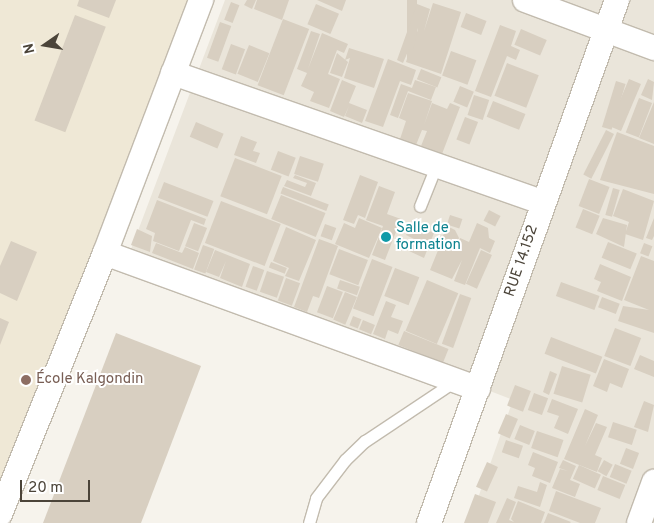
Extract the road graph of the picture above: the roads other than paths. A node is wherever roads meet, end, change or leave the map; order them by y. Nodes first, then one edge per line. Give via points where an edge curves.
1 (200, 0) edge
2 (525, 0) edge
3 (617, 0) edge
4 (606, 31) junction
5 (654, 48) edge
6 (173, 73) junction
7 (436, 166) junction
8 (542, 202) junction
9 (420, 206) dead end
10 (105, 253) junction
11 (456, 381) junction
12 (478, 389) junction
13 (654, 482) edge
14 (0, 514) edge
15 (309, 523) edge
16 (429, 523) edge
17 (639, 523) edge

1 - 6 street
2 - 4 street
3 - 4 street, RUE 14.152
4 - 5 street
4 - 8 street, RUE 14.152
6 - 7 street
6 - 10 street
7 - 8 street
7 - 9 lane
8 - 12 street, RUE 14.152
10 - 11 street
10 - 14 street
11 - 12 street
11 - 15 lane via 365,441 345,460 316,498
12 - 16 street, RUE 14.152
13 - 17 street

